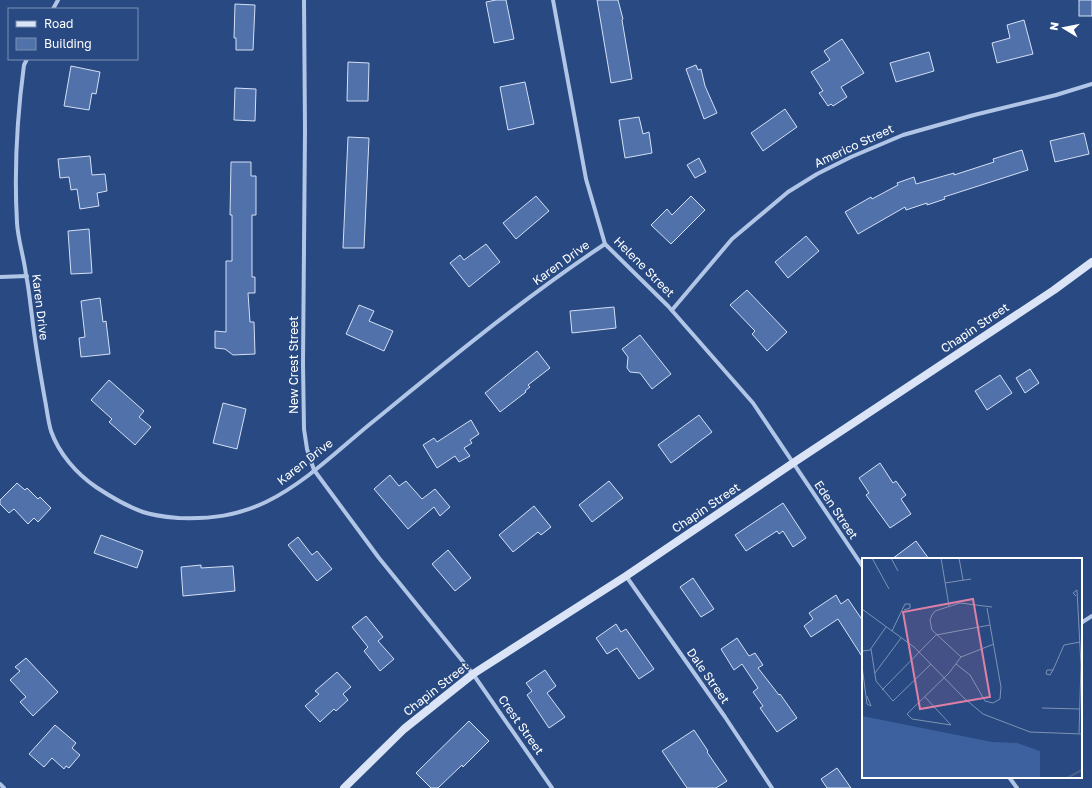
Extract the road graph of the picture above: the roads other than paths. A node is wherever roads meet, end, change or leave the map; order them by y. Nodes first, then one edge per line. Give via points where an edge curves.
1 (304, 0) edge
2 (553, 0) edge
3 (26, 60) edge
4 (1092, 84) edge
5 (605, 244) junction
6 (1092, 262) edge
7 (27, 276) junction
8 (0, 277) edge
9 (672, 310) junction
10 (793, 463) junction
11 (314, 470) junction
12 (862, 566) edge
13 (626, 576) junction
14 (1092, 616) edge
15 (1082, 622) edge
16 (473, 674) junction
17 (1010, 778) edge
18 (0, 784) edge
19 (4, 788) edge
20 (344, 788) edge
21 (552, 788) edge
22 (772, 788) edge
23 (1017, 788) edge

1 - 11 street, New Crest Street via 303,386 304,429
2 - 5 street, Helene Street via 586,179
3 - 7 street, Karen Drive via 16,145 17,225
4 - 9 street, Americo Street via 903,135 817,174 788,192 732,239
5 - 9 street, Helene Street
5 - 11 street, Karen Drive via 477,338
6 - 10 main road, Chapin Street via 1054,290
7 - 8 street
7 - 11 street, Karen Drive via 36,353 51,430 72,466 85,480 122,503 145,513 169,517 213,518 230,516 269,500
9 - 10 street, Helene Street via 753,403
10 - 12 street, Eden Street
10 - 13 main road, Chapin Street
11 - 16 street, New Crest Street via 379,558
13 - 16 main road, Chapin Street
13 - 22 street, Dale Street
14 - 15 street
16 - 20 main road, Chapin Street via 404,729
16 - 21 street, Crest Street
17 - 23 street
18 - 19 street

